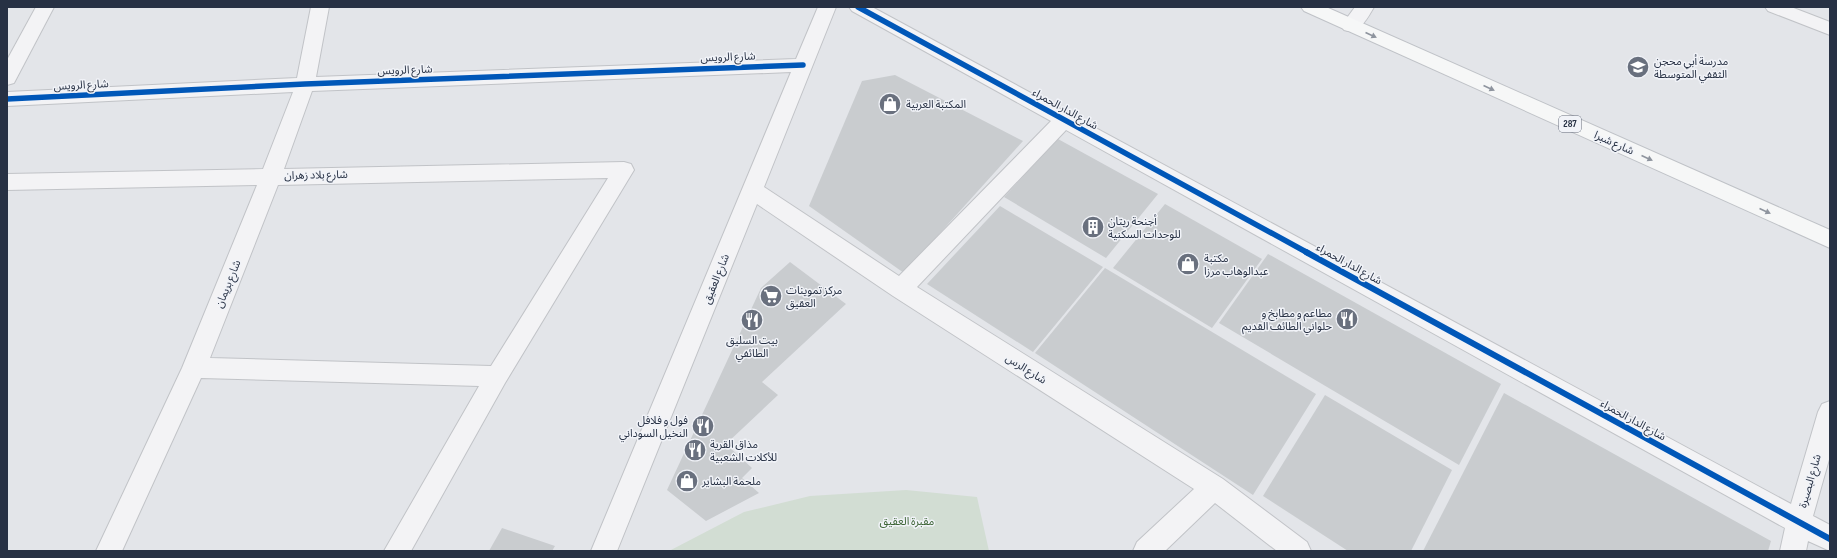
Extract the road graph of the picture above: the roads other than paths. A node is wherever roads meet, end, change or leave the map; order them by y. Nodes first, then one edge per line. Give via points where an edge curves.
1 (45, 7) edge
2 (320, 7) edge
3 (826, 7) edge
4 (858, 7) edge
5 (1310, 7) edge
6 (1365, 7) edge
7 (1774, 7) edge
8 (1350, 26) junction
9 (1830, 29) edge
10 (803, 65) junction
11 (7, 78) edge
12 (305, 84) junction
13 (7, 99) edge
14 (1064, 120) junction
15 (271, 176) junction
16 (7, 182) edge
17 (752, 190) junction
18 (1830, 239) edge
19 (901, 290) junction
20 (194, 368) junction
21 (497, 376) junction
22 (1830, 412) edge
23 (1214, 488) junction
24 (1799, 522) junction
25 (1830, 540) edge
26 (109, 551) edge
27 (397, 551) edge
28 (604, 551) edge
29 (1146, 551) edge
30 (1298, 551) edge
31 (1793, 551) edge

1 - 11 street
2 - 12 street, شارع بريمان
3 - 10 street, شارع العقيق
4 - 14 street, شارع الدار الحمراء
5 - 8 main road, شارع شبرا / 287
6 - 8 street
7 - 9 street
8 -> 18 main road, شارع شبرا / 287
10 - 12 street, شارع الرويس
10 - 17 street, شارع العقيق
12 - 13 street, شارع الرويس
12 - 15 street, شارع بريمان
14 - 19 street
14 - 24 street, شارع الدار الحمراء
15 - 16 street, شارع بلاد زهران
15 - 20 street, شارع بريمان
15 - 21 street, شارع بلاد زهران via 624,170
17 - 19 street, شارع الرس
17 - 28 street, شارع العقيق
19 - 23 street, شارع الرس
20 - 21 street
20 - 26 street, شارع بريمان
21 - 27 street
22 - 24 street, شارع البصيرة
23 - 29 street
23 - 30 street, شارع الرس
24 - 25 street, شارع الدار الحمراء
24 - 31 street, شارع البصيرة

